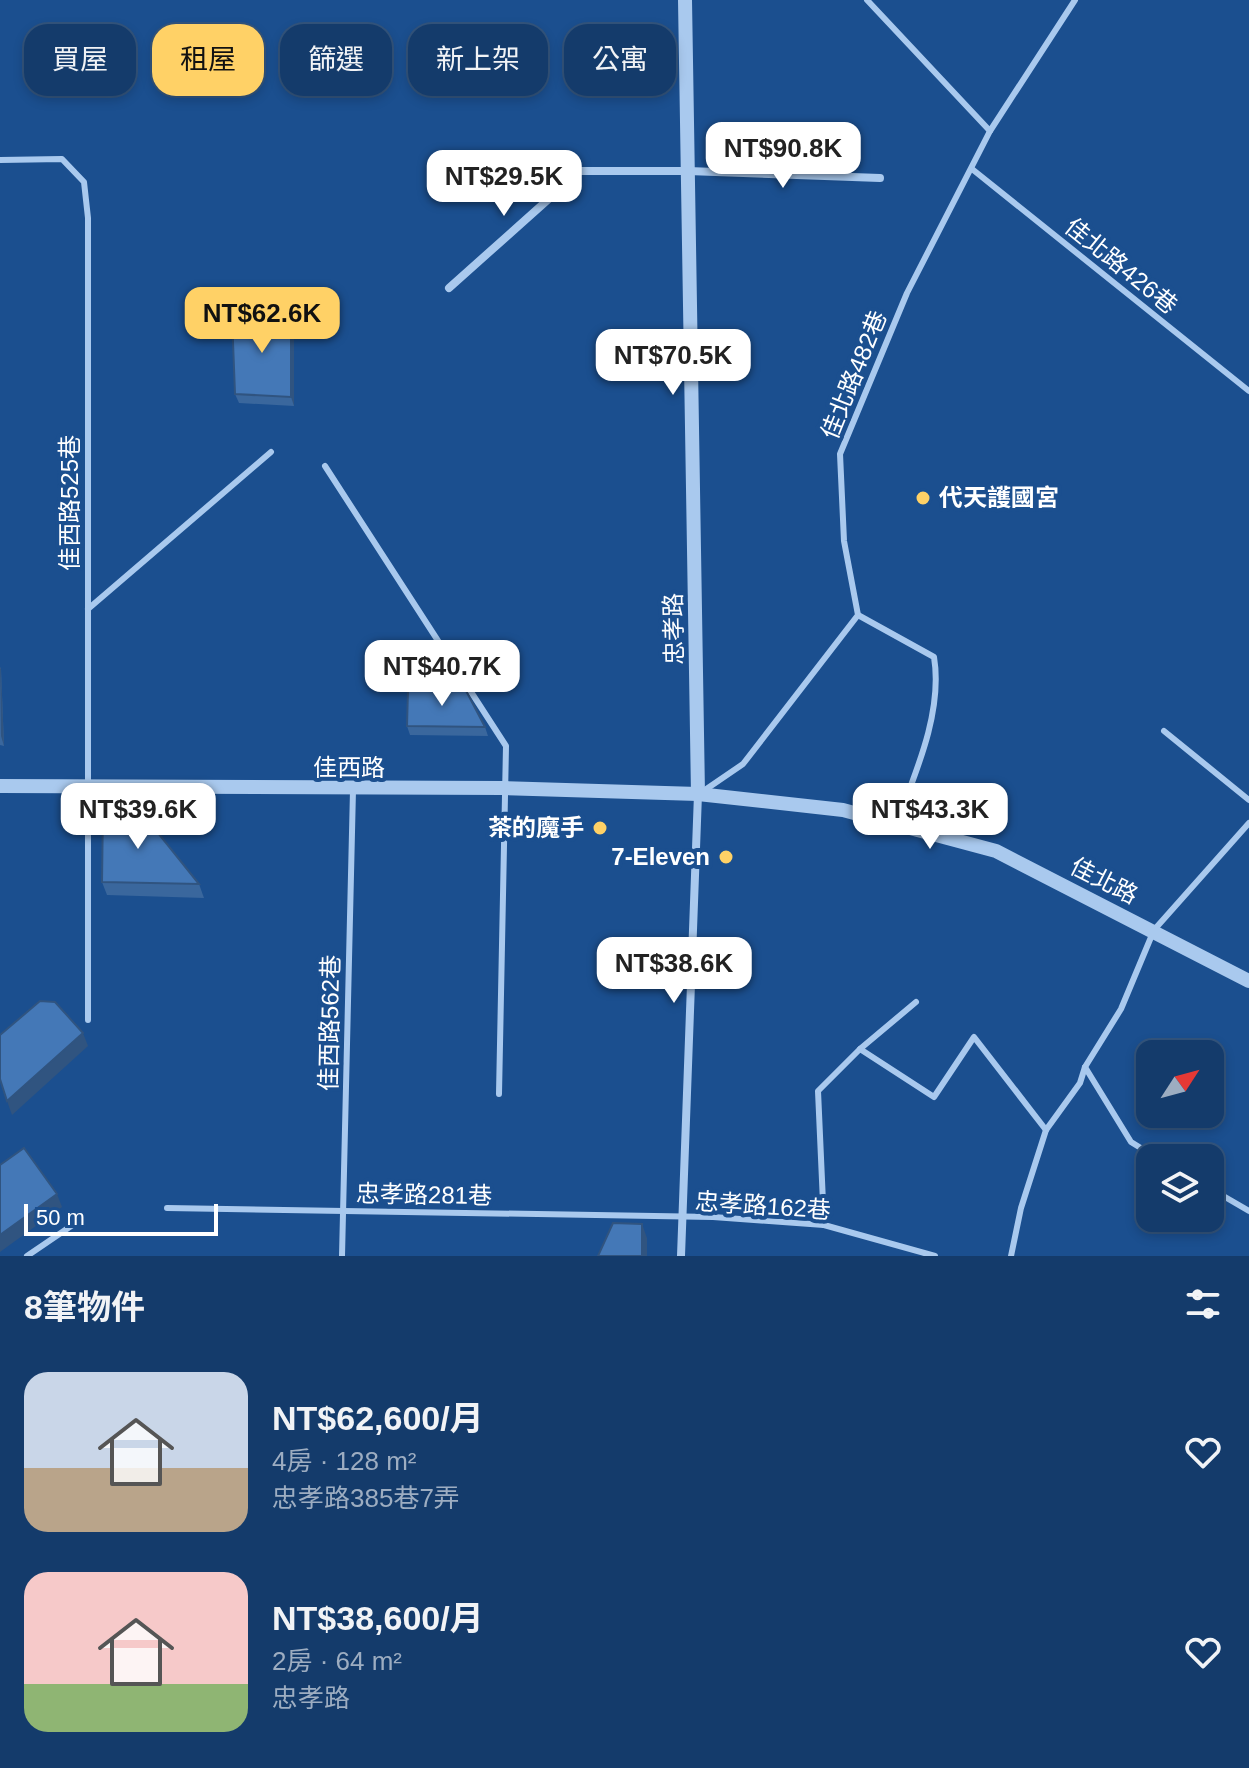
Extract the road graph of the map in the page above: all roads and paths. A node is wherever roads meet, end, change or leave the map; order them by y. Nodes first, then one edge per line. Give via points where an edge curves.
1 (685, 0) edge
2 (867, 0) edge
3 (1075, 0) edge
4 (990, 131) junction
5 (0, 160) edge
6 (972, 169) junction
7 (510, 171) dead end
8 (580, 171) junction
9 (688, 171) junction
10 (880, 178) dead end
11 (449, 288) dead end
12 (1249, 391) edge
13 (271, 452) dead end
14 (325, 466) dead end
15 (88, 609) junction
16 (858, 615) junction
17 (1164, 731) dead end
18 (0, 786) edge
19 (87, 788) junction
20 (503, 788) junction
21 (353, 790) junction
22 (698, 794) junction
23 (1249, 800) edge
24 (897, 822) junction
25 (1249, 823) edge
26 (1154, 930) junction
27 (1249, 981) edge
28 (916, 1002) dead end
29 (88, 1020) dead end
30 (860, 1049) junction
31 (1085, 1067) junction
32 (499, 1094) dead end
33 (1046, 1130) junction
34 (1136, 1145) edge
35 (1225, 1197) dead end
36 (167, 1208) dead end
37 (343, 1211) junction
38 (1249, 1211) edge
39 (617, 1217) junction
40 (681, 1218) junction
41 (77, 1222) dead end
42 (824, 1225) junction
43 (611, 1230) edge
44 (27, 1256) edge
45 (342, 1256) edge
46 (681, 1256) edge
47 (935, 1256) edge
48 (1011, 1256) edge

1 - 9 street, 忠孝路
2 - 4 lane
3 - 4 lane, 佳北路482巷
4 - 6 lane, 佳北路482巷
5 - 15 lane, 佳西路525巷 via 62,159 84,182
6 - 12 lane, 佳北路426巷
6 - 16 lane, 佳北路482巷 via 907,293 840,454 844,541
7 - 8 street
8 - 9 street
8 - 11 street
9 - 10 street
9 - 22 street, 忠孝路
13 - 15 lane
14 - 20 lane via 506,746
15 - 19 lane, 佳西路525巷
16 - 22 lane via 743,764
16 - 24 lane via 934,657 937,678 920,762
17 - 23 lane
18 - 19 street, 佳西路
19 - 21 street, 佳西路
19 - 29 lane, 佳西路525巷
20 - 21 street, 佳西路
20 - 22 street, 佳西路
20 - 32 lane
21 - 37 lane, 佳西路562巷
22 - 24 street, 佳北路 via 843,810
22 - 40 street, 忠孝路
24 - 26 street, 佳北路 via 996,851
25 - 26 lane
26 - 27 street, 佳北路
26 - 31 lane via 1121,1009
28 - 30 lane
30 - 33 lane via 934,1097 974,1037
30 - 42 lane via 818,1091
31 - 33 lane via 1080,1083
31 - 34 lane
33 - 48 lane
35 - 38 lane
36 - 37 lane, 忠孝路281巷
37 - 39 lane, 忠孝路281巷
37 - 45 lane, 佳西路562巷
39 - 40 lane, 忠孝路281巷
39 - 43 lane
40 - 42 lane, 忠孝路162巷
40 - 46 street, 忠孝路
41 - 44 lane
42 - 47 lane, 忠孝路162巷

